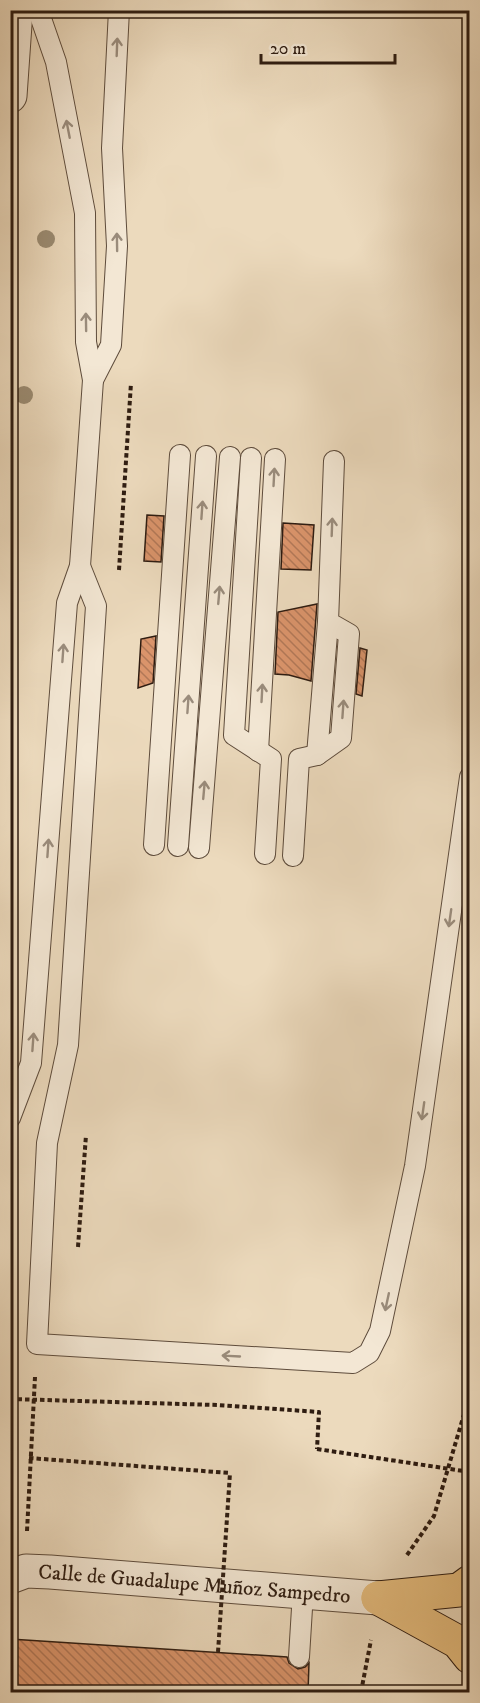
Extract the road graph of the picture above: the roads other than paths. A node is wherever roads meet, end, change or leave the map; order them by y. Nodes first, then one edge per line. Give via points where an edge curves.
1 (16, 10) edge
2 (38, 10) edge
3 (119, 10) edge
4 (10, 96) edge
5 (93, 380) junction
6 (180, 455) dead end
7 (206, 456) dead end
8 (230, 457) dead end
9 (251, 458) dead end
10 (275, 459) dead end
11 (334, 461) dead end
12 (80, 566) junction
13 (258, 752) junction
14 (470, 777) edge
15 (154, 845) dead end
16 (178, 846) dead end
17 (199, 848) dead end
18 (265, 854) dead end
19 (293, 856) dead end
20 (10, 1118) edge
21 (16, 1570) edge
22 (470, 1582) edge
23 (303, 1592) junction
24 (378, 1598) junction
25 (470, 1657) edge
26 (299, 1658) dead end

1 - 4 street
5 -> 2 lane via 86,342 85,213 56,62
5 -> 3 lane via 111,345 117,246 112,148
5 - 12 lane
6 - 15 lane
16 -> 7 lane
17 -> 8 lane
9 - 13 lane via 234,735
13 -> 10 lane
19 -> 11 lane via 299,759 318,755 341,738 349,634 328,622
14 -> 12 lane via 416,1166 380,1331 369,1353 353,1363 38,1344 47,1143 68,1045 96,606
20 -> 12 lane via 31,1062 67,603
13 - 18 lane via 271,759
21 - 23 street, Calle de Guadalupe Muñoz Sampedro
22 - 24 highway via 459,1590
23 - 24 street, Calle de Guadalupe Muñoz Sampedro
23 - 26 lane
24 - 25 highway via 458,1642

